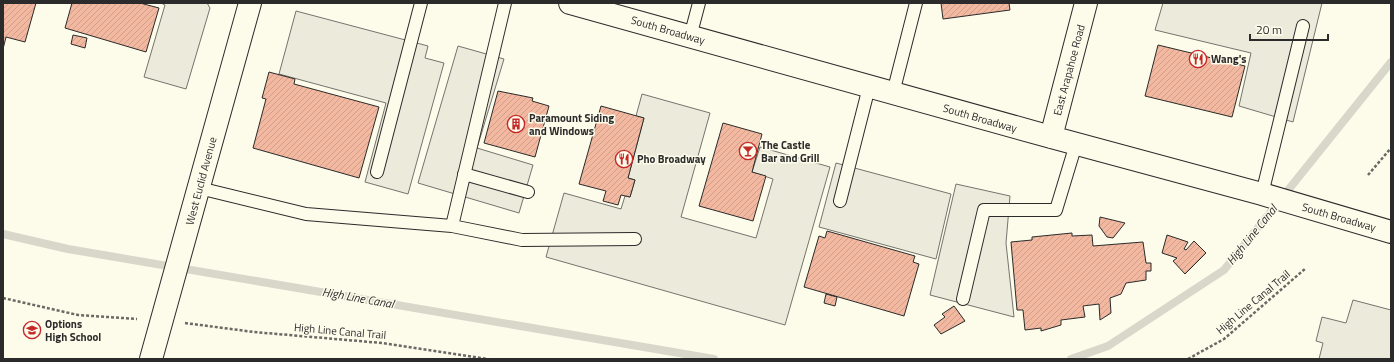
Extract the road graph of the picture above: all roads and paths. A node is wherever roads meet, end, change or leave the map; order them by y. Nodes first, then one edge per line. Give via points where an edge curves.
1 (250, 3) edge
2 (421, 3) edge
3 (505, 3) edge
4 (570, 3) edge
5 (699, 3) edge
6 (916, 3) edge
7 (1086, 3) edge
8 (605, 8) edge
9 (1303, 26) dead end
10 (690, 36) junction
11 (869, 87) junction
12 (893, 93) junction
13 (1051, 138) junction
14 (1076, 144) junction
15 (1391, 148) edge
16 (377, 172) dead end
17 (464, 174) junction
18 (1368, 175) dead end
19 (199, 188) junction
20 (528, 192) dead end
21 (1262, 194) junction
22 (840, 201) dead end
23 (452, 226) junction
24 (1391, 232) edge
25 (635, 239) dead end
26 (1306, 268) dead end
27 (3, 298) edge
28 (962, 299) dead end
29 (138, 319) dead end
30 (190, 324) dead end
31 (151, 359) edge
32 (488, 359) edge
33 (1188, 359) edge

1 - 19 main road, West Euclid Avenue
2 - 16 lane
3 - 17 lane
4 - 8 main road, South Broadway
5 - 10 lane
6 - 12 lane
7 - 13 main road, East Arapahoe Road
8 - 10 main road, South Broadway
9 - 21 lane
10 - 11 main road, South Broadway
11 - 12 main road, South Broadway
11 - 22 lane
12 - 13 main road, South Broadway
13 - 14 main road, South Broadway
14 - 21 main road, South Broadway
14 - 28 lane via 1056,210 984,210
15 - 18 path
17 - 20 lane
17 - 23 lane
19 - 23 lane via 306,214
19 - 31 main road, West Euclid Avenue
21 - 24 main road, South Broadway
23 - 25 lane via 522,240
26 - 33 path, High Line Canal Trail via 1224,339
27 - 29 path via 78,315
30 - 32 path, High Line Canal Trail via 382,343

